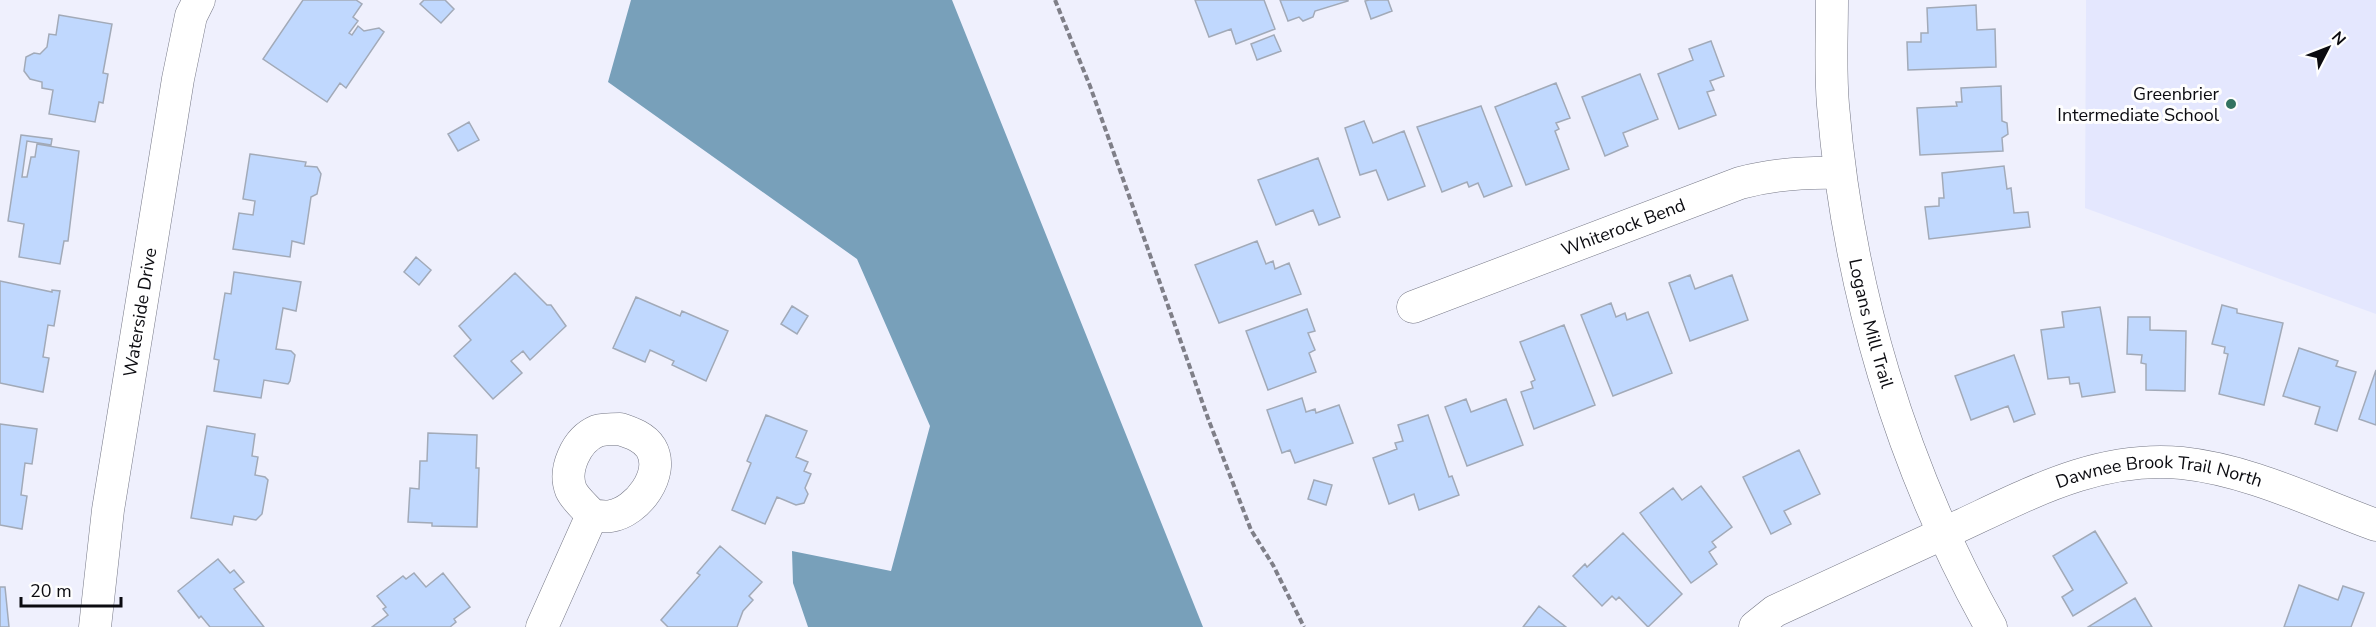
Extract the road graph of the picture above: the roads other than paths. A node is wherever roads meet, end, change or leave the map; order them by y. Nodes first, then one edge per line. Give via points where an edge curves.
1 (199, 0) edge
2 (1832, 0) edge
3 (1840, 173) junction
4 (1413, 307) dead end
5 (592, 515) dead end
6 (2376, 525) edge
7 (1944, 533) junction
8 (95, 627) edge
9 (542, 627) edge
10 (1755, 627) edge
11 (1991, 627) edge

1 - 8 street, Waterside Drive via 191,16 178,79 108,510
2 - 3 street, Logans Mill Trail via 1833,102
3 - 4 street, Whiterock Bend via 1772,174 1740,183
3 - 7 street, Logans Mill Trail via 1869,325 1901,431
5 - 9 street
6 - 7 street, Dawnee Brook Trail North via 2238,474 2180,463 2121,464 2079,474
7 - 10 street, Dawnee Brook Trail North via 1775,610
7 - 11 street, Logans Mill Trail

